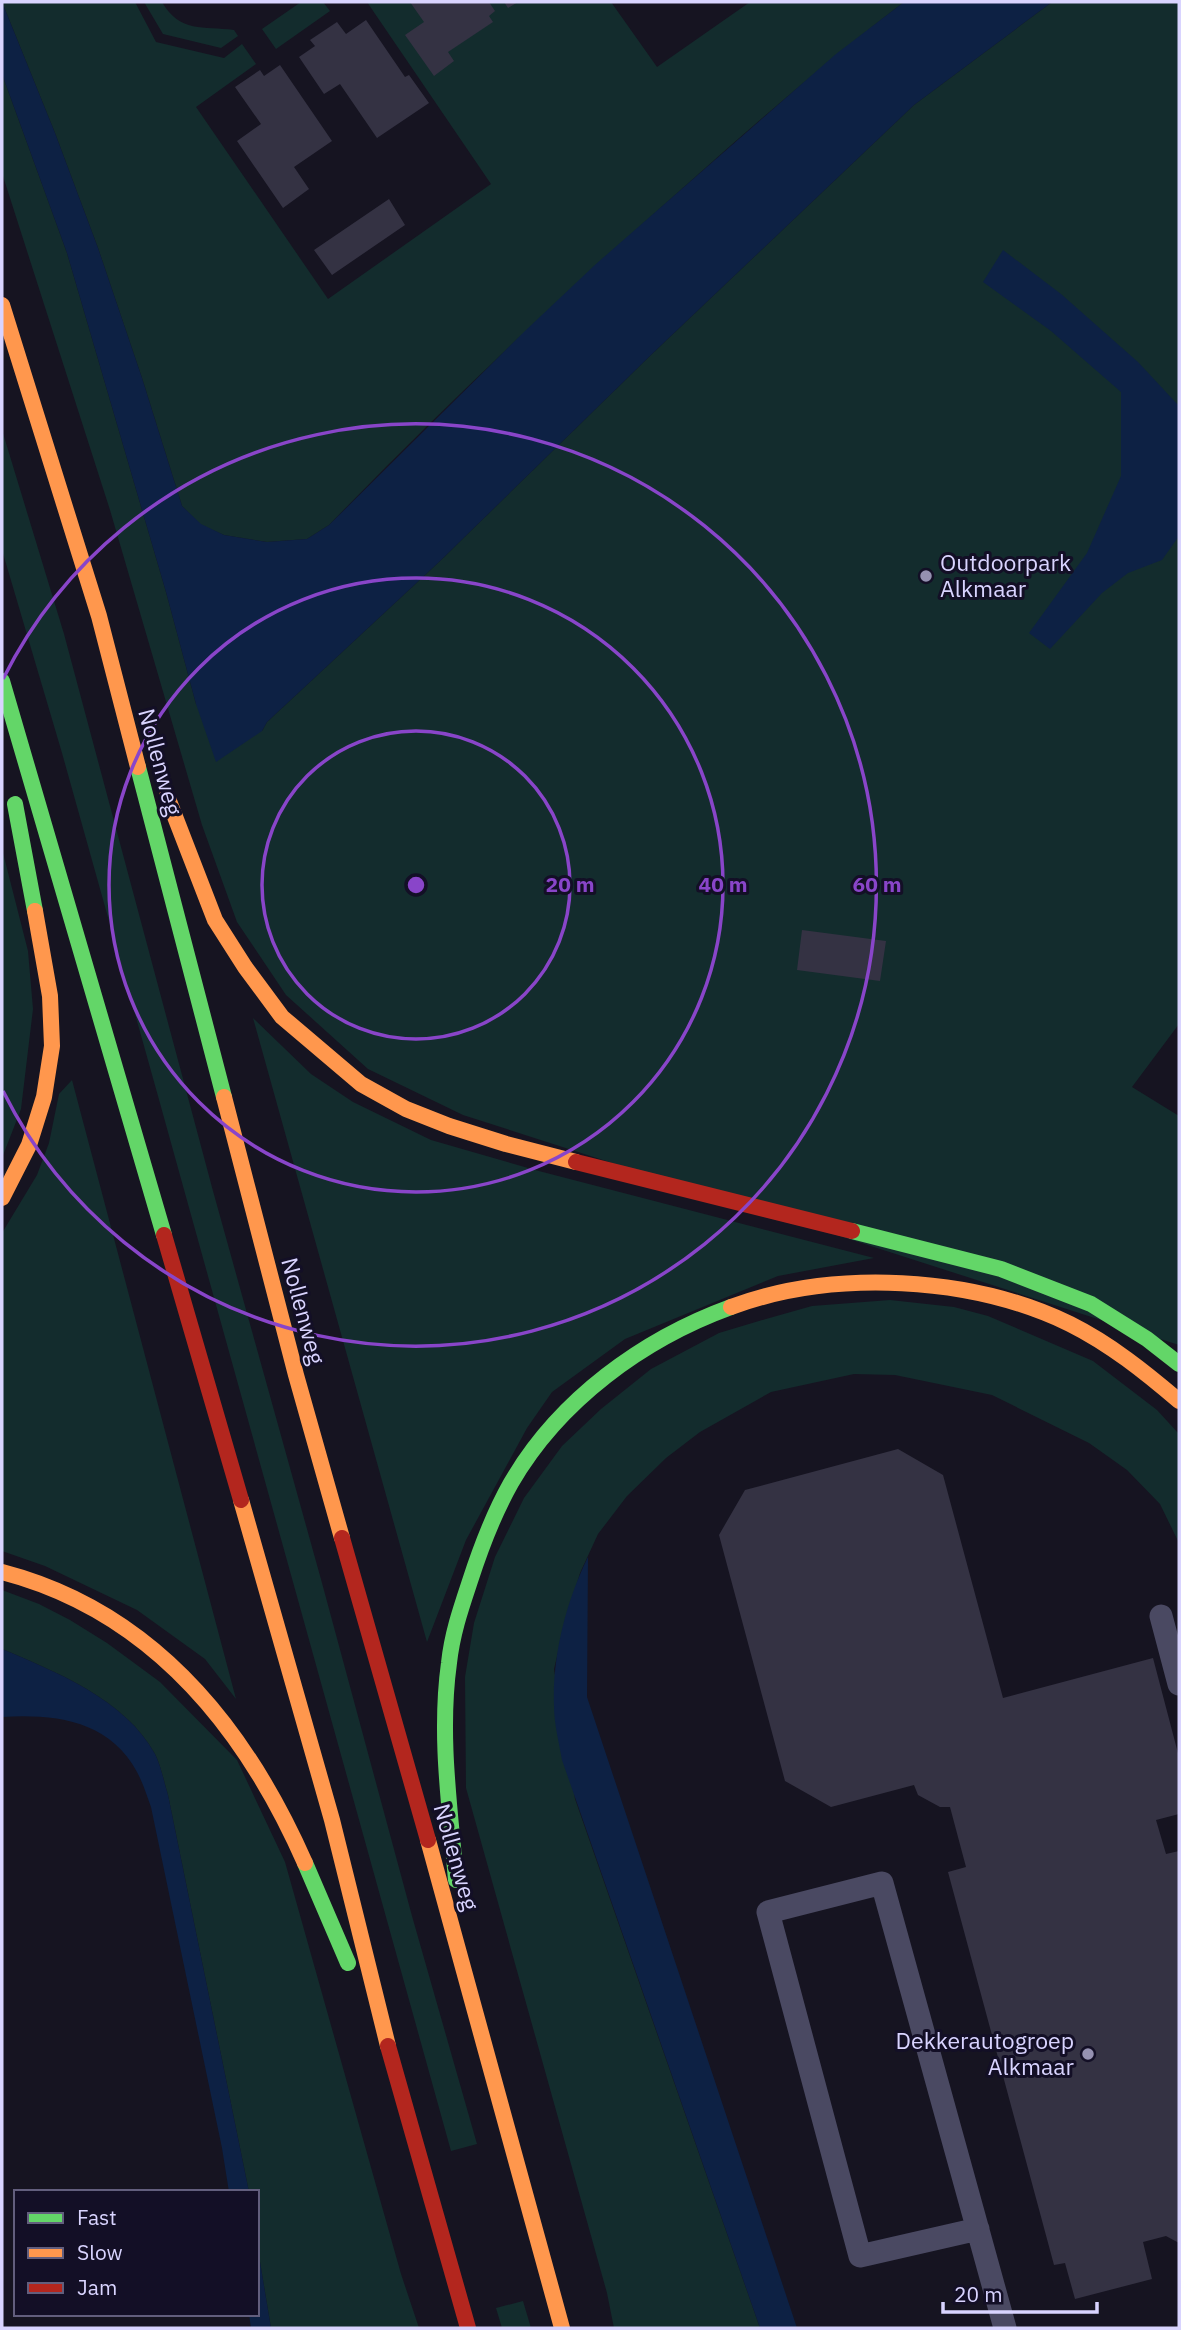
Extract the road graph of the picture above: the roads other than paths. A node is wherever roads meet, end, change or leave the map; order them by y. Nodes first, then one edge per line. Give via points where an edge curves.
1 (2, 305) edge
2 (99, 616) junction
3 (2, 681) edge
4 (2, 730) edge
5 (152, 755) dead end
6 (7, 757) dead end
7 (162, 781) dead end
8 (11, 783) dead end
9 (2, 1198) edge
10 (1179, 1364) edge
11 (1179, 1401) edge
12 (2, 1572) edge
13 (1161, 1616) dead end
14 (1179, 1684) edge
15 (461, 1955) junction
16 (394, 2071) junction
17 (978, 2229) junction
18 (468, 2328) edge
19 (562, 2328) edge
20 (1005, 2328) edge

1 - 2 highway, Nollenweg
2 - 5 highway
2 - 15 highway, Nollenweg via 296,1375
3 - 16 highway via 328,1807
4 - 6 highway
7 - 10 highway via 215,920 245,967 282,1017 361,1084 417,1113 506,1144 1001,1269 1091,1304
8 - 9 highway via 50,996 52,1046 44,1097 29,1146
11 - 15 highway via 1118,1353 1070,1324 969,1289 916,1283 816,1286 766,1295 708,1314 656,1340 600,1380 557,1422 506,1492 480,1548 453,1633 444,1710
12 - 16 highway via 55,1590 116,1622 161,1654 234,1732 261,1774 308,1868
13 - 14 lane
15 - 19 highway, Nollenweg
16 - 18 highway
17 - 17 lane via 882,1883 768,1912 860,2256
17 - 20 lane

